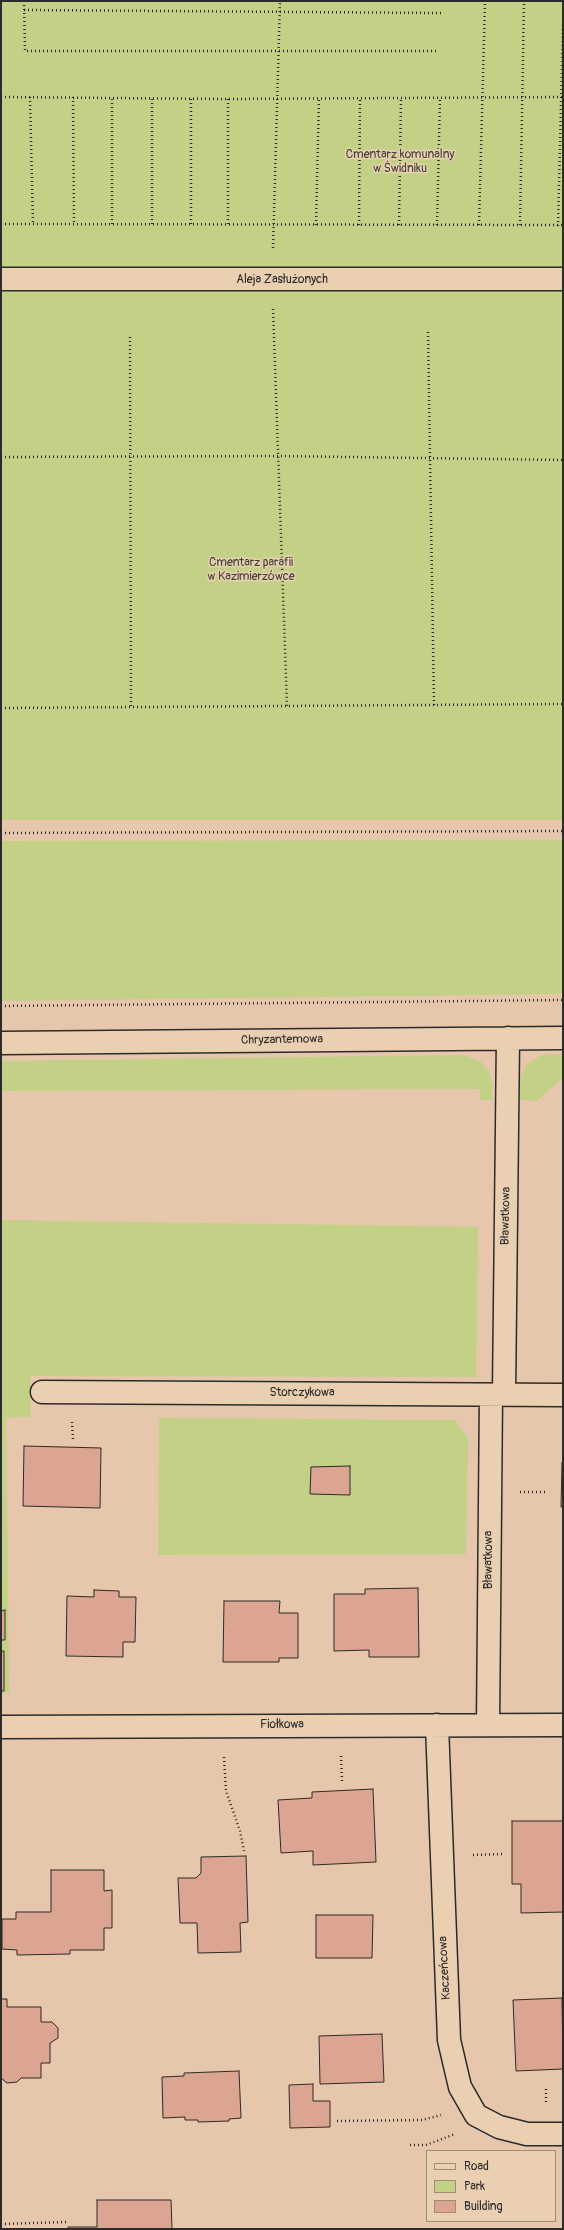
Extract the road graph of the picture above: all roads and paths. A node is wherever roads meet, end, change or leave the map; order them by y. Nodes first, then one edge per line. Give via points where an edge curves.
1 (24, 1) edge
2 (280, 1) edge
3 (485, 1) edge
4 (524, 1) edge
5 (24, 10) junction
6 (280, 11) junction
7 (441, 13) dead end
8 (563, 25) edge
9 (439, 51) dead end
10 (278, 52) junction
11 (1, 96) edge
12 (30, 96) junction
13 (73, 96) junction
14 (112, 97) junction
15 (152, 97) junction
16 (191, 97) junction
17 (319, 97) junction
18 (360, 97) junction
19 (522, 97) junction
20 (562, 97) edge
21 (278, 98) junction
22 (401, 98) junction
23 (440, 98) junction
24 (483, 98) junction
25 (228, 99) junction
26 (1, 224) edge
27 (33, 224) junction
28 (74, 224) junction
29 (112, 224) junction
30 (152, 224) junction
31 (191, 224) junction
32 (228, 224) junction
33 (274, 224) junction
34 (316, 225) junction
35 (359, 225) junction
36 (398, 225) junction
37 (437, 225) junction
38 (479, 225) junction
39 (520, 225) junction
40 (558, 226) junction
41 (563, 226) edge
42 (1, 279) edge
43 (272, 280) junction
44 (563, 280) edge
45 (428, 332) dead end
46 (130, 337) dead end
47 (130, 456) junction
48 (278, 456) junction
49 (1, 457) edge
50 (430, 458) junction
51 (563, 460) edge
52 (434, 704) junction
53 (563, 704) edge
54 (288, 706) junction
55 (131, 707) junction
56 (1, 708) edge
57 (563, 832) edge
58 (1, 833) edge
59 (563, 1000) edge
60 (1, 1006) edge
61 (508, 1038) junction
62 (563, 1038) edge
63 (1, 1044) edge
64 (42, 1392) dead end
65 (497, 1395) junction
66 (563, 1395) edge
67 (436, 1725) junction
68 (488, 1725) junction
69 (563, 1725) edge
70 (223, 1726) junction
71 (1, 1727) edge
72 (244, 1851) dead end
73 (473, 2112) junction
74 (337, 2121) dead end
75 (563, 2134) edge
76 (410, 2145) dead end
77 (66, 2222) dead end
78 (1, 2224) edge

1 - 5 path
2 - 6 path
3 - 24 path
4 - 19 path
5 - 6 path
5 - 10 path via 24,51
6 - 7 path
6 - 10 path
8 - 20 path
9 - 10 path
10 - 21 path
11 - 12 path
12 - 13 path
12 - 27 path
13 - 14 path
13 - 28 path
14 - 15 path
14 - 29 path
15 - 16 path
15 - 30 path
16 - 25 path
16 - 31 path
17 - 18 path
17 - 21 path
17 - 34 path
18 - 22 path
18 - 35 path
19 - 20 path
19 - 24 path
19 - 39 path
20 - 40 path
21 - 25 path
21 - 33 path
22 - 23 path
22 - 36 path
23 - 24 path
23 - 37 path
24 - 38 path
25 - 32 path
26 - 27 path
27 - 28 path
28 - 29 path
29 - 30 path
30 - 31 path
31 - 32 path
32 - 33 path
33 - 34 path
33 - 43 path
34 - 35 path
35 - 36 path
36 - 37 path
37 - 38 path
38 - 39 path
39 - 40 path
40 - 41 path
42 - 43 street, Aleja Zasłużonych
43 - 44 street, Aleja Zasłużonych
43 - 48 path
45 - 50 path
46 - 47 path
47 - 48 path
47 - 49 path
47 - 55 path
48 - 50 path
48 - 54 path
50 - 51 path
50 - 52 path
52 - 53 path
52 - 54 path
54 - 55 path
55 - 56 path
57 - 58 path
59 - 60 path
61 - 62 street, Chryzantemowa
61 - 63 street, Chryzantemowa
61 - 65 street, Bławatkowa
64 - 65 street, Storczykowa
65 - 66 street, Storczykowa
65 - 68 street, Bławatkowa
67 - 68 street, Fiołkowa
67 - 70 street, Fiołkowa
67 - 73 street, Kaczeńcowa via 449,2040 460,2087
68 - 69 street, Fiołkowa
70 - 71 street, Fiołkowa
70 - 72 path via 226,1791
73 - 74 path via 422,2120
73 - 75 street via 499,2127 520,2133
73 - 76 path via 454,2135 426,2145
77 - 78 path

